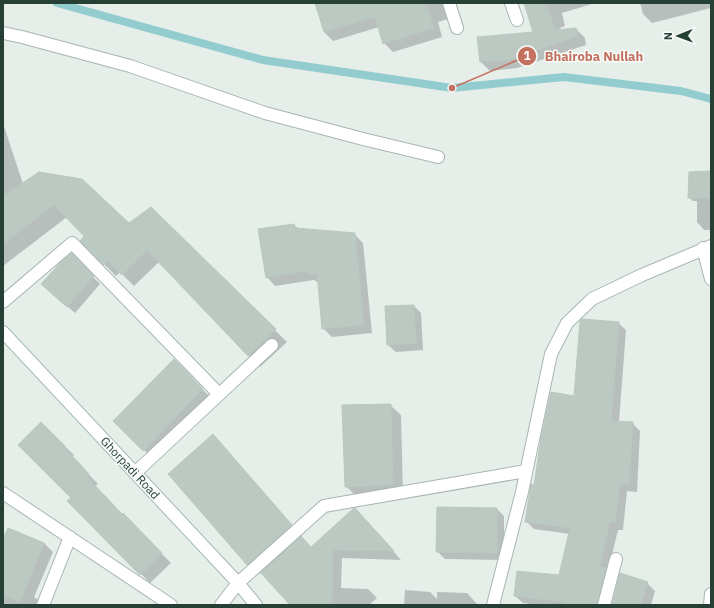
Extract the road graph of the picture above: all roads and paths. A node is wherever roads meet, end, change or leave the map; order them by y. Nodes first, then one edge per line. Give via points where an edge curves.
1 (450, 3) edge
2 (511, 3) edge
3 (517, 20) dead end
4 (457, 28) dead end
5 (3, 33) edge
6 (438, 156) dead end
7 (707, 247) edge
8 (711, 279) edge
9 (3, 302) edge
10 (3, 332) edge
11 (272, 345) dead end
12 (219, 394) junction
13 (526, 471) junction
14 (135, 474) junction
15 (3, 493) edge
16 (70, 538) junction
17 (616, 559) dead end
18 (238, 583) junction
19 (711, 594) edge
20 (43, 605) edge
21 (171, 605) edge
22 (221, 605) edge
23 (256, 605) edge
24 (493, 605) edge
25 (604, 605) edge
26 (710, 605) edge

1 - 4 street
2 - 3 street
5 - 6 street via 130,66 265,113
7 - 8 street
7 - 13 street via 592,299 567,322 551,354
9 - 12 street via 72,243
10 - 14 street, Ghorpadi Road
11 - 12 street
12 - 14 street
13 - 18 street via 324,506
13 - 24 street
14 - 18 street, Ghorpadi Road
15 - 16 street
16 - 20 street
16 - 21 street
17 - 25 street
18 - 22 street
18 - 23 street, Ghorpadi Road
19 - 26 street

